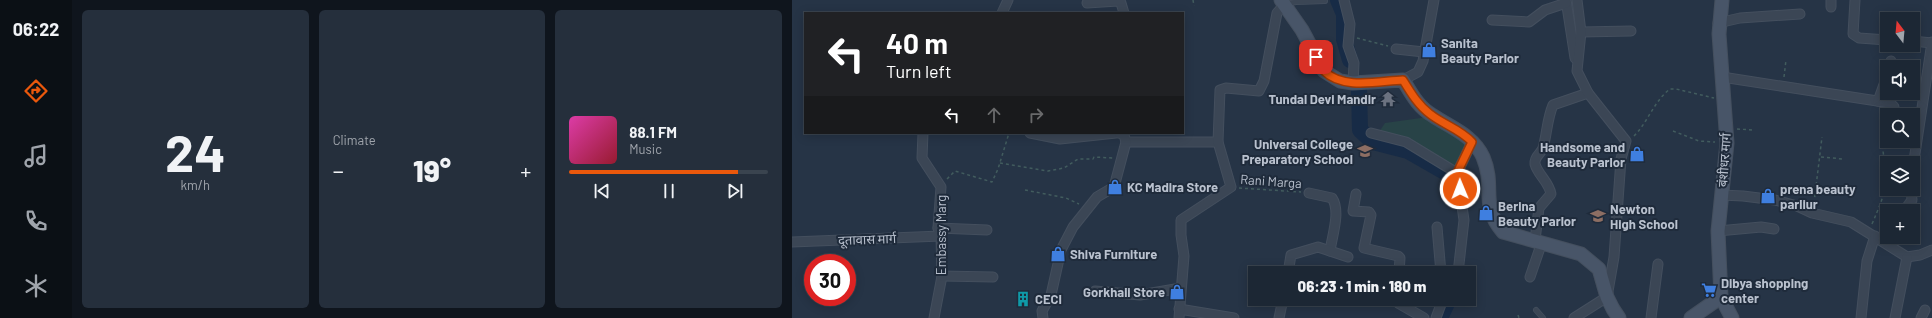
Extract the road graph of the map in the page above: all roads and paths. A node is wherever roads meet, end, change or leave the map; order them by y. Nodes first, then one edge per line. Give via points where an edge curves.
1 (1008, 0) edge
2 (1193, 0) edge
3 (1344, 0) edge
4 (1434, 0) edge
5 (1577, 0) edge
6 (1722, 0) edge
7 (1855, 0) edge
8 (1326, 1) edge
9 (1086, 2) edge
10 (1282, 2) edge
11 (1566, 2) edge
12 (1194, 6) dead end
13 (1002, 12) edge
14 (1090, 12) edge
15 (1124, 12) edge
16 (1800, 14) dead end
17 (1492, 20) dead end
18 (1718, 23) junction
19 (1631, 31) dead end
20 (1581, 32) junction
21 (1348, 35) junction
22 (1880, 40) edge
23 (1920, 41) edge
24 (1932, 42) edge
25 (1396, 48) joint
26 (1424, 52) junction
27 (1786, 60) dead end
28 (1577, 71) junction
29 (1722, 77) junction
30 (1403, 80) junction
31 (1353, 82) junction
32 (1783, 87) junction
33 (1588, 93) junction
34 (1880, 96) edge
35 (1724, 100) junction
36 (1878, 102) junction
37 (1893, 108) edge
38 (1727, 128) junction
39 (1752, 130) dead end
40 (1673, 131) dead end
41 (1371, 133) dead end
42 (923, 134) edge
43 (1009, 134) edge
44 (1035, 134) edge
45 (1108, 134) edge
46 (1120, 134) edge
47 (1822, 137) dead end
48 (1626, 141) junction
49 (1126, 142) junction
50 (1218, 142) junction
51 (1472, 142) junction
52 (1727, 143) junction
53 (1885, 148) edge
54 (1915, 156) edge
55 (1821, 157) junction
56 (1120, 158) junction
57 (1843, 159) dead end
58 (1000, 164) junction
59 (1457, 173) junction
60 (941, 187) junction
61 (1231, 187) junction
62 (1025, 190) dead end
63 (1308, 193) joint
64 (1356, 194) dead end
65 (1722, 195) junction
66 (1089, 207) junction
67 (1812, 213) junction
68 (1437, 227) dead end
69 (1774, 229) dead end
70 (987, 230) dead end
71 (1718, 231) junction
72 (940, 232) junction
73 (1879, 237) edge
74 (1539, 241) junction
75 (792, 242) edge
76 (1932, 250) edge
77 (1330, 251) junction
78 (1348, 257) dead end
79 (1907, 257) junction
80 (1658, 264) dead end
81 (1289, 266) edge
82 (1399, 266) edge
83 (1440, 266) edge
84 (1459, 266) edge
85 (942, 276) junction
86 (993, 277) dead end
87 (1530, 277) dead end
88 (1180, 288) junction
89 (1095, 291) dead end
90 (1608, 297) junction
91 (1721, 297) junction
92 (1282, 306) edge
93 (1403, 306) edge
94 (1440, 306) edge
95 (1536, 310) dead end
96 (1179, 314) edge
97 (934, 318) edge
98 (1043, 318) edge
99 (1234, 318) edge
100 (1279, 318) edge
101 (1424, 318) edge
102 (1436, 318) edge
103 (1543, 318) edge
104 (1574, 318) edge
105 (1619, 318) edge
106 (1651, 318) edge
107 (1691, 318) edge
108 (1732, 318) edge
109 (1862, 318) edge
110 (1895, 318) edge

1 - 13 street
2 - 12 path
3 - 21 street via 1350,24
4 - 26 street
5 - 20 street
6 - 18 street, बंशीधर मार्ग
7 - 22 street via 1853,34 1859,38
8 - 10 lane
9 - 14 street
9 - 15 street via 1094,4 1118,1
10 - 31 street via 1302,30 1324,71 1340,80
10 - 50 street via 1277,13 1264,82 1259,91 1226,88 1220,90
11 - 17 street via 1545,10 1525,23
11 - 28 street
16 - 18 street via 1740,18
18 - 29 street, बंशीधर मार्ग
19 - 20 street
20 - 28 street
21 - 25 path
21 - 31 street via 1348,46 1354,63
23 - 24 street
24 - 54 street
25 - 26 street
26 - 30 street via 1418,72
27 - 32 path
28 - 33 street
29 - 32 street
29 - 35 street, बंशीधर मार्ग
30 - 31 street
30 - 51 street via 1418,104 1431,115 1463,133
32 - 36 street
33 - 48 street
33 - 74 street via 1553,105 1550,112 1542,150 1536,156 1535,163 1551,194 1539,208
34 - 36 street
35 - 38 street, बंशीधर मार्ग
35 - 48 path via 1670,89 1643,126
36 - 37 street via 1893,104
38 - 39 path
38 - 52 street, बंशीधर मार्ग
40 - 52 path via 1700,141
41 - 59 street via 1406,142
42 - 60 street, Embassy Marg via 922,158
43 - 58 path
44 - 45 street via 1060,139
46 - 49 street via 1124,135
47 - 55 path
48 - 90 street
49 - 50 street
49 - 56 street
50 - 61 street
51 - 59 street
51 - 74 street via 1483,157 1489,184 1488,204 1495,222 1503,232
52 - 65 street, बंशीधर मार्ग
53 - 73 path via 1883,151 1887,177
55 - 57 path
55 - 67 path
56 - 58 path via 1078,159 1064,168 1048,171
56 - 66 street via 1114,187 1098,197
58 - 60 path via 992,182 955,171
59 - 84 street via 1464,220
60 - 72 street, Embassy Marg
61 - 63 path, Rani Marga
61 - 88 street via 1181,220 1184,256
62 - 66 path via 1066,198
63 - 77 street via 1332,198 1335,202
64 - 82 street via 1353,211 1369,212 1370,216 1364,248 1398,256
65 - 67 street via 1775,200
65 - 71 street, बंशीधर मार्ग
66 - 98 street via 1061,250 1052,294 1042,311
67 - 73 street via 1851,222
68 - 83 street
69 - 71 street via 1761,227
70 - 72 street, दूतावास मार्ग
71 - 91 street, बंशीधर मार्ग
72 - 75 street, दूतावास मार्ग
72 - 85 street, Embassy Marg
73 - 79 street
73 - 109 street via 1867,261
74 - 87 street
74 - 90 street via 1581,254 1599,269
76 - 79 street via 1920,256
77 - 78 street
77 - 81 street via 1318,247 1291,255
79 - 110 street
80 - 106 street
85 - 86 street
85 - 97 street, Embassy Marg
88 - 89 street via 1140,295
88 - 96 street
90 - 104 street
90 - 105 street
91 - 107 street
91 - 108 street, बंशीधर मार्ग
92 - 100 street
93 - 101 street
94 - 102 street
95 - 103 lane
96 - 99 street

